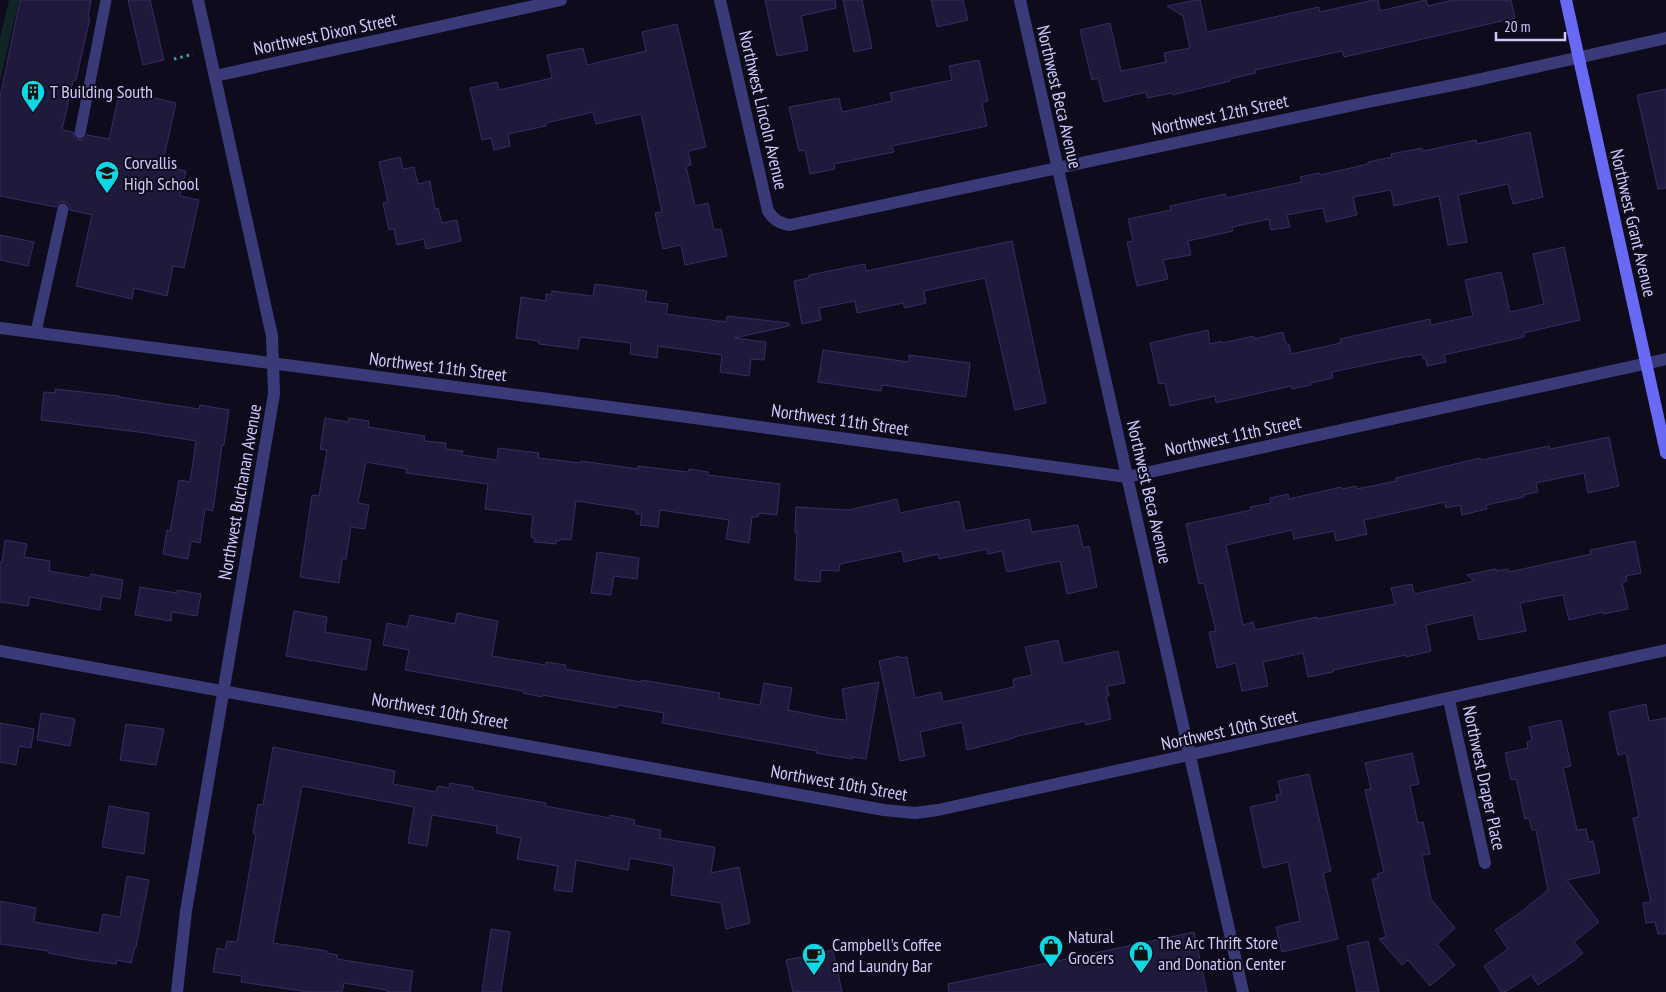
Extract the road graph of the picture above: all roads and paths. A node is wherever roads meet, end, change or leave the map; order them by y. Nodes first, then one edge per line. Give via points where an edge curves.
1 (106, 0) edge
2 (198, 0) edge
3 (561, 0) edge
4 (720, 0) edge
5 (1020, 0) edge
6 (1566, 0) edge
7 (1666, 38) edge
8 (1578, 58) junction
9 (215, 76) junction
10 (80, 133) dead end
11 (1057, 168) junction
12 (63, 209) dead end
13 (782, 223) joint
14 (0, 328) edge
15 (36, 332) junction
16 (1666, 360) edge
17 (273, 362) junction
18 (1646, 364) junction
19 (1666, 453) edge
20 (1128, 477) junction
21 (1666, 650) edge
22 (0, 651) edge
23 (224, 690) junction
24 (1449, 700) junction
25 (1190, 756) junction
26 (1485, 863) dead end
27 (177, 992) edge
28 (1243, 992) edge

1 - 10 lane
2 - 9 street, Northwest Buchanan Avenue
3 - 9 street, Northwest Dixon Street
4 - 13 street, Northwest Lincoln Avenue via 767,206 771,215
5 - 11 street, Northwest Beca Avenue
6 - 8 main road, Northwest Grant Avenue
7 - 8 street, Northwest 12th Street
8 - 11 street, Northwest 12th Street
8 - 18 main road, Northwest Grant Avenue
9 - 17 street, Northwest Buchanan Avenue via 272,333
11 - 13 street, Northwest 12th Street via 799,224
11 - 20 street, Northwest Beca Avenue
12 - 15 lane
14 - 15 street, Northwest 11th Street
15 - 17 street, Northwest 11th Street
16 - 18 street, Northwest 11th Street
17 - 20 street, Northwest 11th Street
17 - 23 street, Northwest Buchanan Avenue via 274,394
18 - 19 main road, Northwest Grant Avenue
18 - 20 street, Northwest 11th Street
20 - 25 street, Northwest Beca Avenue
21 - 24 street, Northwest 10th Street
22 - 23 street, Northwest 10th Street
23 - 25 street, Northwest 10th Street via 900,812 938,810
23 - 27 street, Northwest Buchanan Avenue via 186,911
24 - 25 street, Northwest 10th Street
24 - 26 street, Northwest Draper Place
25 - 28 street, Northwest Beca Avenue

